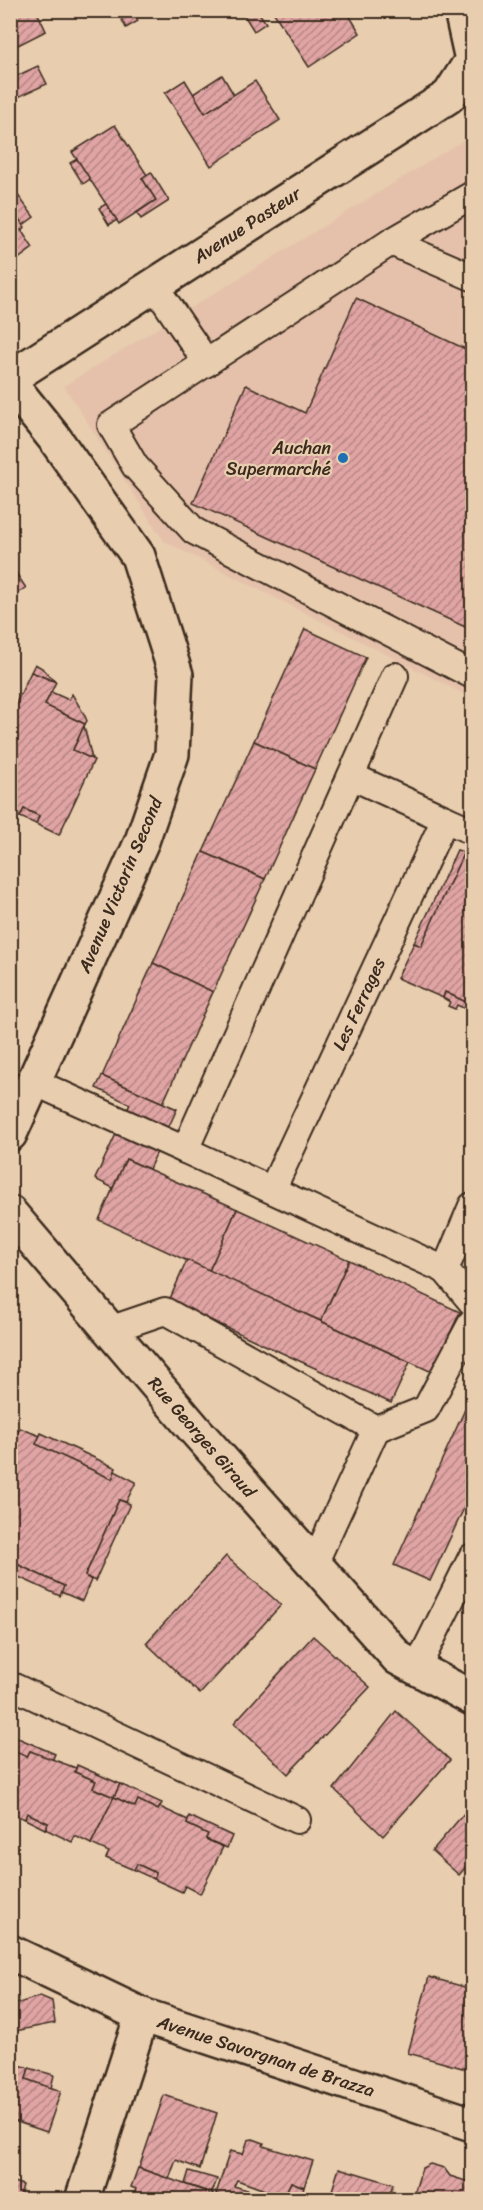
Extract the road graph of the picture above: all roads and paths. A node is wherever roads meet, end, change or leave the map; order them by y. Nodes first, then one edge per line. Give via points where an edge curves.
1 (461, 10) edge
2 (472, 60) edge
3 (472, 195) edge
4 (391, 242) junction
5 (472, 278) edge
6 (154, 285) junction
7 (207, 363) junction
8 (10, 381) edge
9 (472, 675) edge
10 (395, 676) dead end
11 (351, 776) junction
12 (445, 819) junction
13 (472, 831) edge
14 (33, 1082) junction
15 (10, 1134) edge
16 (184, 1150) junction
17 (272, 1190) junction
18 (472, 1206) edge
19 (10, 1212) edge
20 (445, 1270) junction
21 (472, 1302) edge
22 (472, 1322) edge
23 (110, 1330) junction
24 (376, 1430) junction
25 (472, 1557) edge
26 (314, 1564) junction
27 (408, 1663) junction
28 (10, 1685) edge
29 (472, 1698) edge
30 (297, 1820) dead end
31 (10, 1952) edge
32 (142, 2015) junction
33 (472, 2124) edge
34 (82, 2199) edge

1 - 2 street
2 - 6 street, Avenue Pasteur via 448,96
3 - 4 lane
4 - 5 lane
4 - 7 lane
6 - 7 lane
6 - 8 street, Avenue Pasteur
7 - 9 lane via 111,426 135,466 194,531
8 - 14 street, Avenue Victorin Second via 138,555 176,675 172,754 142,841
10 - 11 lane
11 - 12 lane
11 - 16 lane
12 - 13 lane
12 - 17 lane, Les Ferrages
14 - 15 street, Avenue Victorin Second
14 - 16 lane
16 - 17 lane
17 - 20 lane
18 - 20 lane
19 - 23 street, Rue Georges Giraud
20 - 21 lane
22 - 24 lane via 426,1409
23 - 24 lane via 165,1311
23 - 26 street, Rue Georges Giraud
24 - 26 lane
25 - 27 lane
26 - 27 street, Rue Georges Giraud
27 - 29 street, Rue Georges Giraud
28 - 30 lane
31 - 32 street
32 - 33 street, Avenue Savorgnan de Brazza
32 - 34 street, Avenue Savorgnan de Brazza

